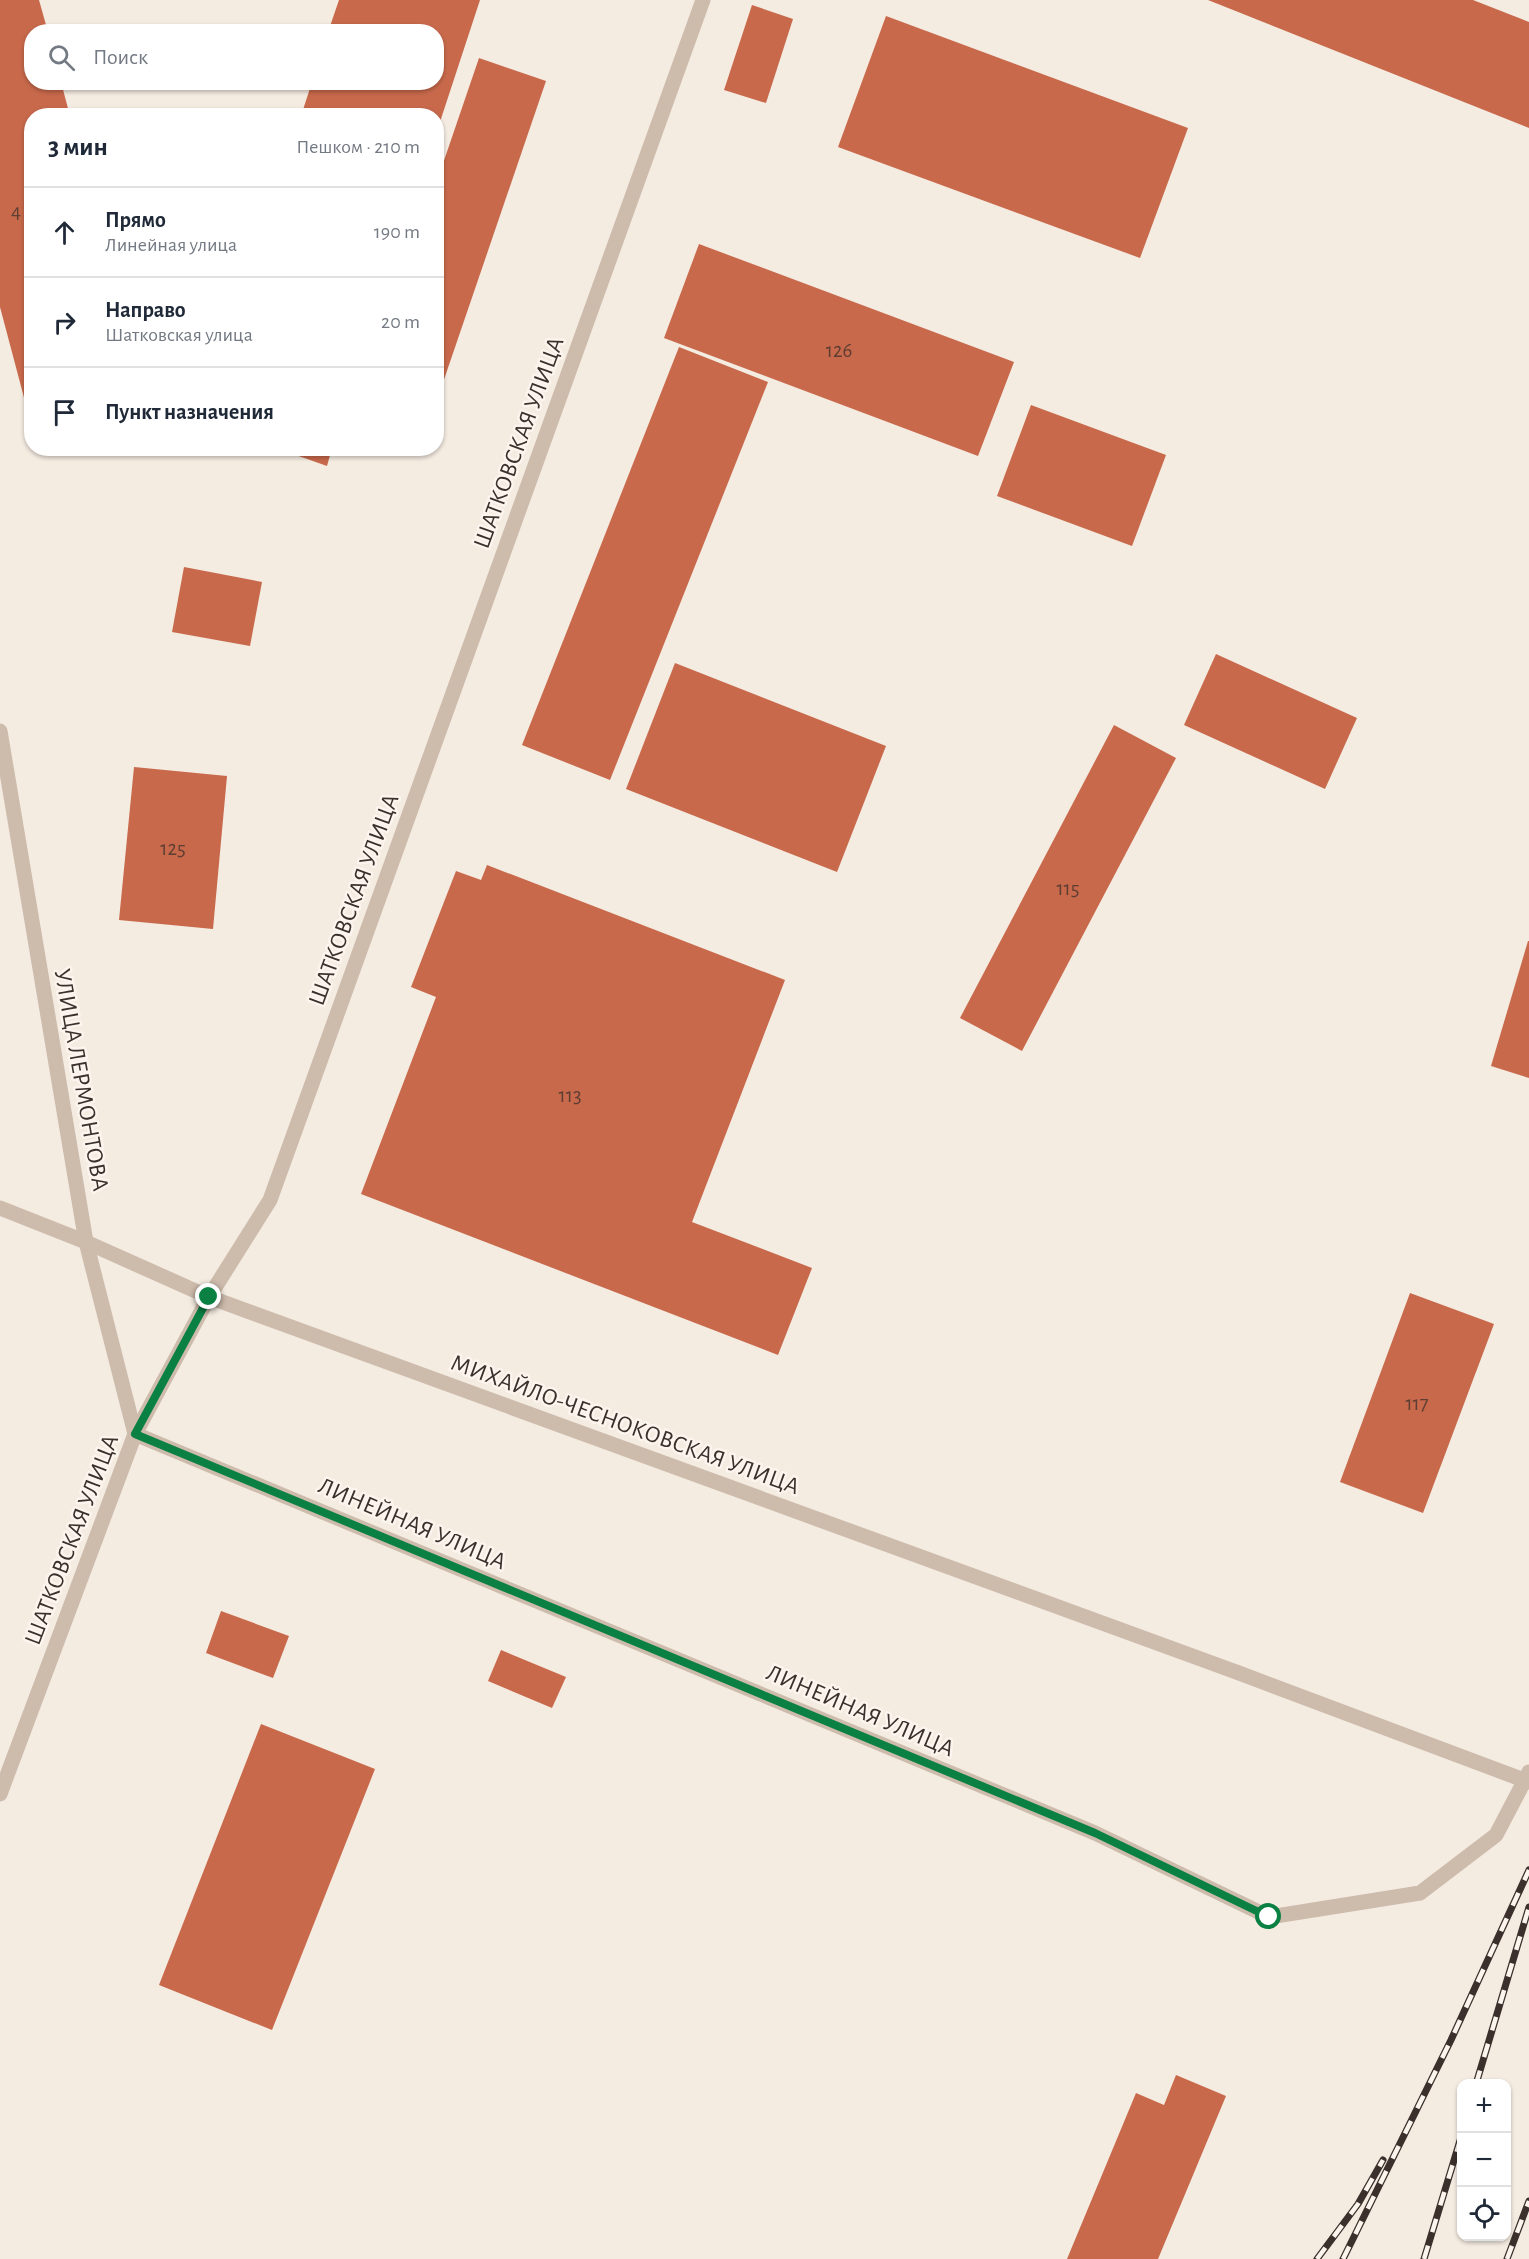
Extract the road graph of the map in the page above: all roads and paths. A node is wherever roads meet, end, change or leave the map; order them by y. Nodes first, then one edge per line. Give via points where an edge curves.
1 (703, 0) edge
2 (0, 731) edge
3 (0, 1208) edge
4 (86, 1242) junction
5 (209, 1297) junction
6 (135, 1434) junction
7 (1529, 1772) edge
8 (1529, 1782) edge
9 (0, 1794) edge

1 - 5 street, ШАТКОВСКАЯ УЛИЦА via 270,1200
2 - 4 street, УЛИЦА ЛЕРМОНТОВА
3 - 4 street, МИХАЙЛО-ЧЕСНОКОВСКАЯ УЛИЦА
4 - 5 street, МИХАЙЛО-ЧЕСНОКОВСКАЯ УЛИЦА
4 - 6 street, УЛИЦА ЛЕРМОНТОВА
5 - 6 street, ШАТКОВСКАЯ УЛИЦА
5 - 8 street, МИХАЙЛО-ЧЕСНОКОВСКАЯ УЛИЦА, bridge via 1239,1672
6 - 7 street, ЛИНЕЙНАЯ УЛИЦА via 1095,1833 1269,1917 1420,1893 1496,1835
6 - 9 street, ШАТКОВСКАЯ УЛИЦА

